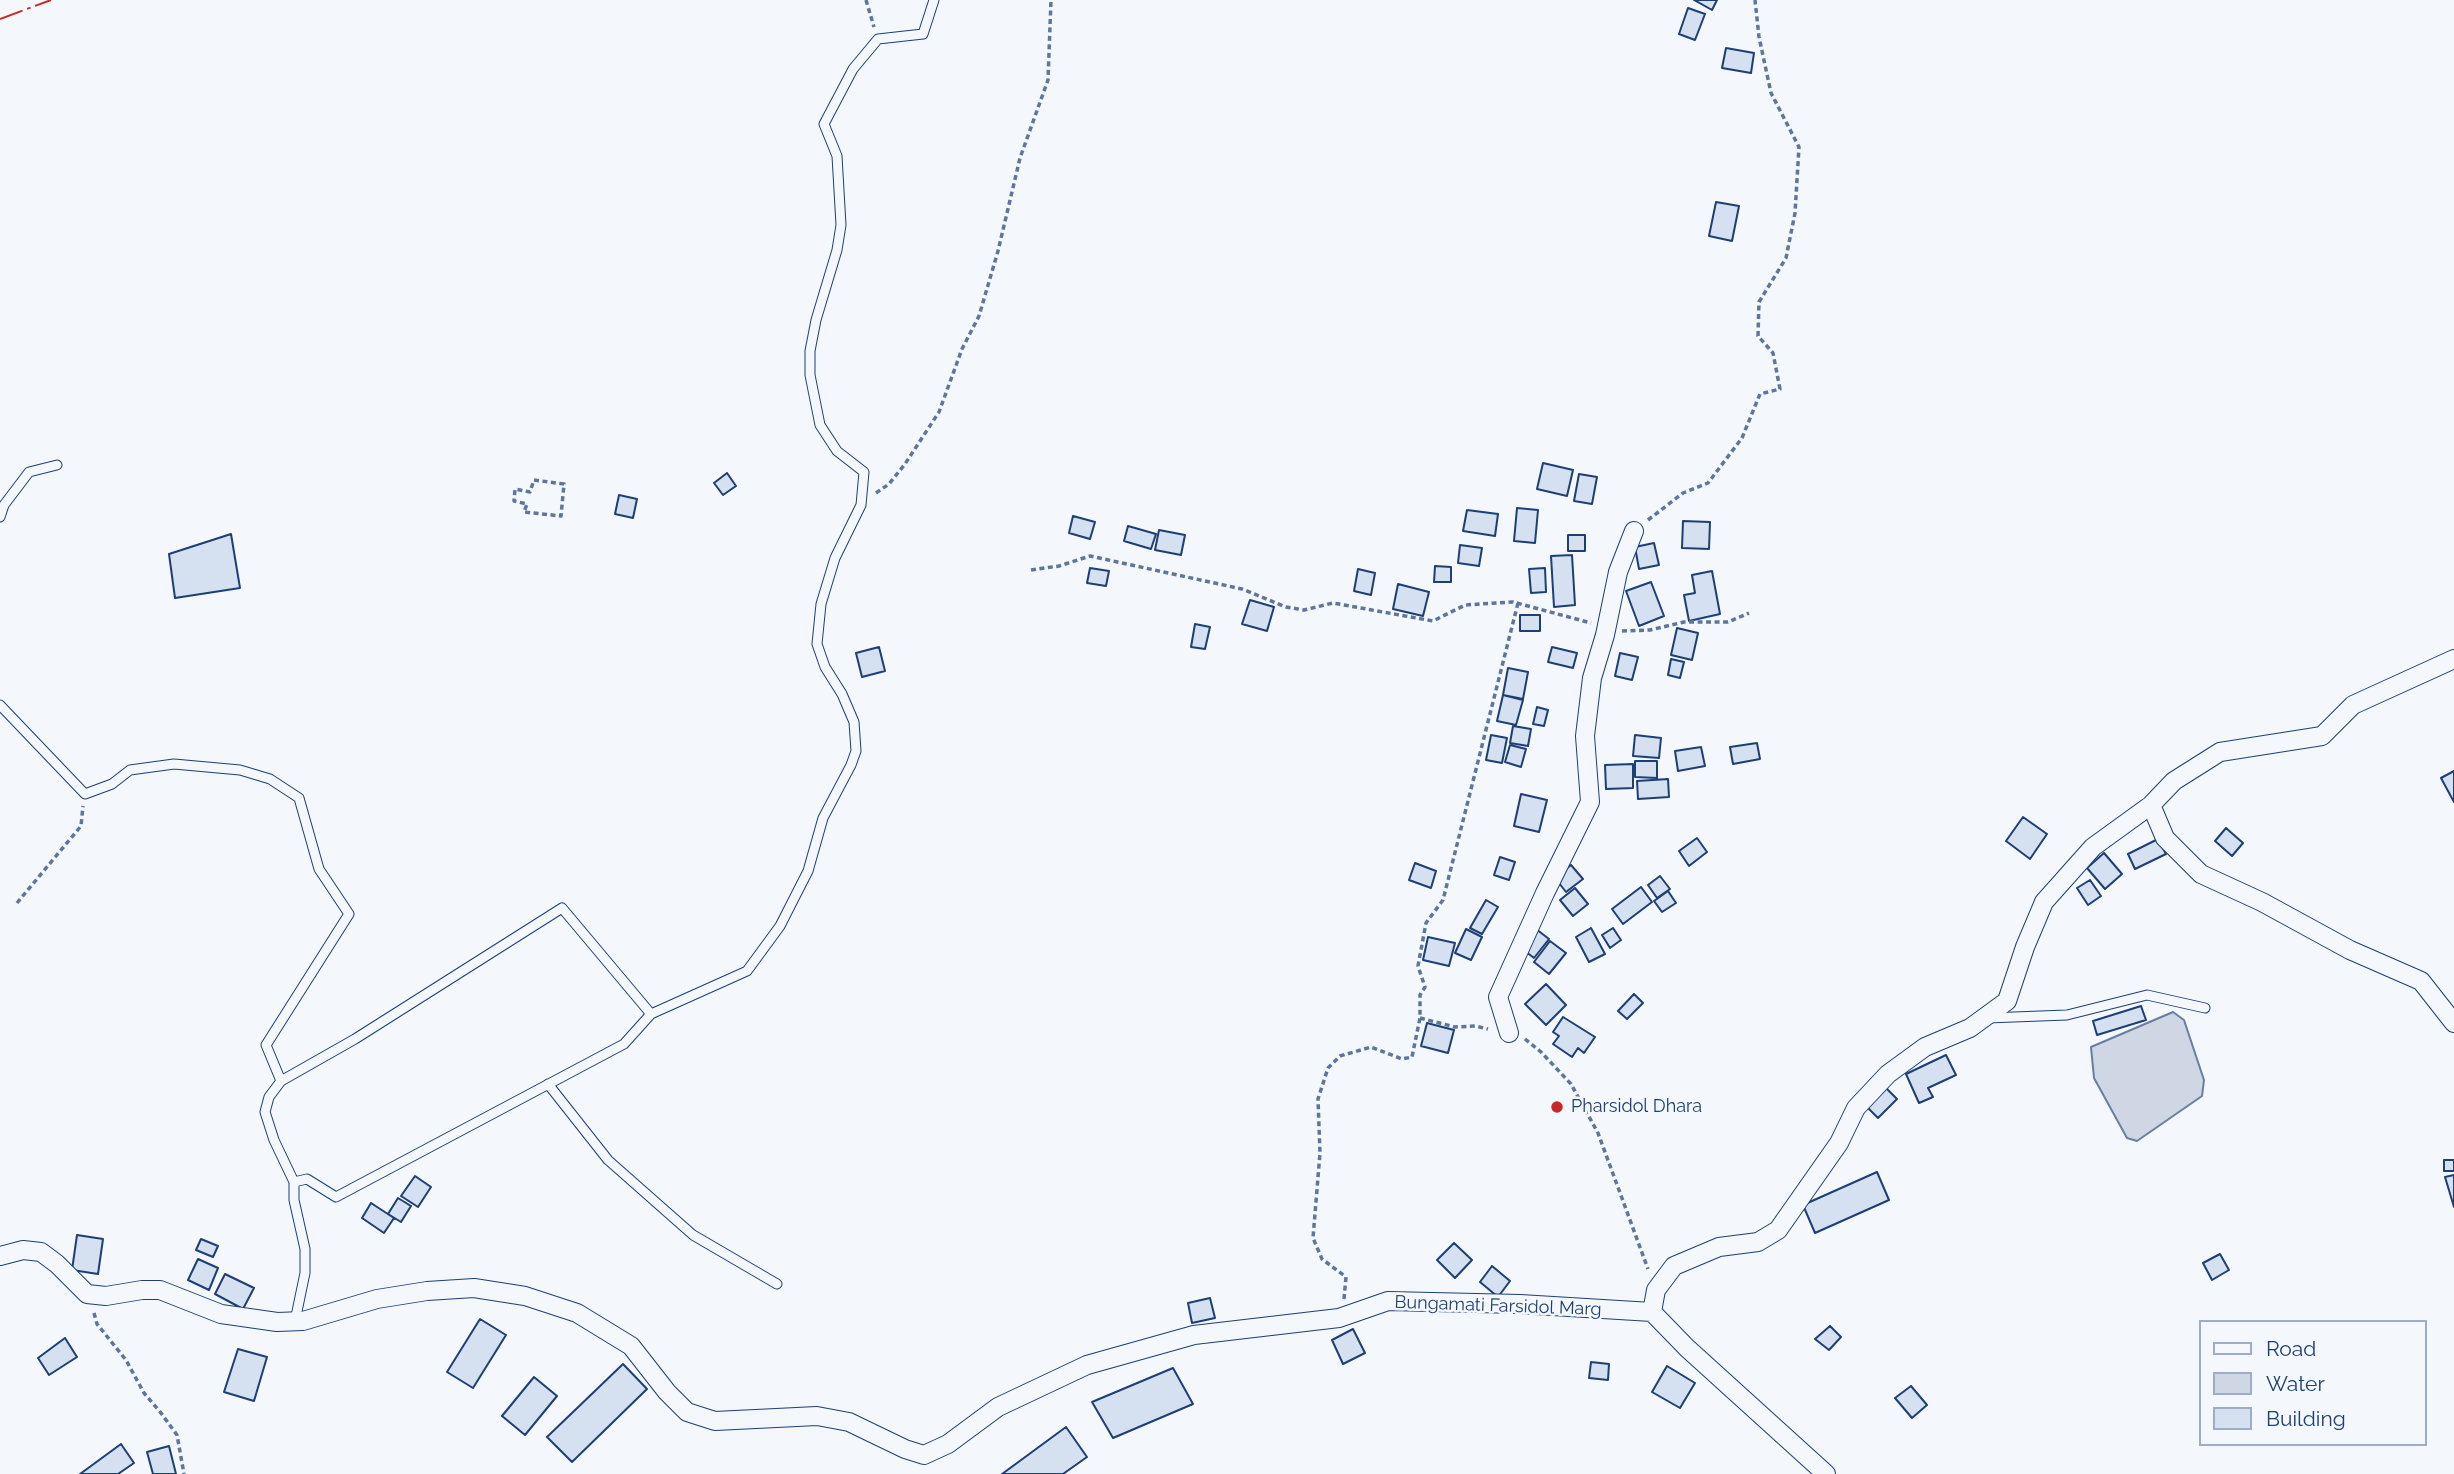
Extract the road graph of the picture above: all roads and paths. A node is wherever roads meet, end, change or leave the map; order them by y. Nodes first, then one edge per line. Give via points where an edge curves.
1 (866, 0) edge
2 (934, 0) edge
3 (1051, 0) edge
4 (1755, 0) edge
5 (878, 39) junction
6 (57, 465) dead end
7 (861, 505) junction
8 (561, 516) joint
9 (0, 517) edge
10 (1634, 531) joint
11 (1031, 570) dead end
12 (1518, 603) junction
13 (1749, 613) dead end
14 (1607, 628) junction
15 (2454, 659) edge
16 (0, 705) edge
17 (85, 794) junction
18 (2151, 806) junction
19 (17, 903) dead end
20 (2205, 1008) dead end
21 (651, 1014) junction
22 (1420, 1018) junction
23 (1983, 1018) junction
24 (2454, 1023) edge
25 (1509, 1033) junction
26 (281, 1081) junction
27 (548, 1084) junction
28 (294, 1182) junction
29 (0, 1256) edge
30 (777, 1284) dead end
31 (1656, 1290) junction
32 (87, 1294) junction
33 (1652, 1312) junction
34 (1339, 1318) junction
35 (295, 1321) junction
36 (184, 1474) edge
37 (1826, 1474) edge

1 - 5 path
2 - 5 lane via 923,34
3 - 7 path via 1048,80 1020,158 979,316 939,412 889,484
4 - 10 path via 1771,93 1798,147 1795,213 1786,258 1759,302 1758,336 1773,353 1780,389 1760,394 1742,438 1707,483 1683,494
5 - 7 lane via 853,69 824,124 837,156 842,225 810,351 820,425 837,451 864,472
6 - 9 lane via 29,472
7 - 21 lane via 835,558 821,604 817,645 854,722 856,751 823,818 808,871 780,926 747,971
8 - 8 path via 564,484 534,480 530,492 515,489 514,501 527,504 524,512
10 - 14 street via 1618,572
11 - 12 path via 1090,556 1242,589 1286,607 1304,610 1333,603 1433,621 1465,605
12 - 14 path
12 - 22 path via 1443,900 1426,923 1418,966 1425,987 1420,995
13 - 14 path via 1728,622 1684,622 1650,630
14 - 25 street via 1592,678 1585,736 1590,802 1498,997
15 - 18 street via 2353,705 2322,736 2220,752 2174,781
16 - 17 lane
17 - 19 path via 81,826
17 - 26 lane via 130,770 174,764 240,770 270,779 299,798 319,869 349,914 266,1045
18 - 23 street via 2093,847 2044,902 2007,1001
18 - 24 street via 2165,838 2201,874 2421,981
20 - 23 lane via 2147,995 2067,1015
21 - 26 lane via 562,908
21 - 27 lane via 624,1044
22 - 25 path
22 - 34 path via 1412,1056 1402,1059 1371,1047 1340,1056 1328,1068 1318,1099 1320,1153 1313,1238 1322,1259 1346,1277
23 - 31 street via 1925,1047 1880,1083 1856,1108 1839,1143 1779,1230 1758,1242 1719,1247 1674,1266
25 - 31 path via 1541,1052 1571,1084 1598,1133
26 - 28 lane via 265,1112
27 - 28 lane via 335,1198 307,1179
27 - 30 lane via 608,1160 693,1235
28 - 35 lane via 305,1249
29 - 32 street via 23,1250 41,1252
31 - 33 street
32 - 35 street, Bungamati Farsidol Marg via 160,1290 220,1314
32 - 36 path via 97,1324 177,1435
33 - 34 street, Bungamati Farsidol Marg via 1388,1301
33 - 37 street
34 - 35 street, Bungamati Farsidol Marg via 1194,1335 1087,1365 998,1407 948,1444 924,1455 849,1422 817,1416 715,1421 687,1412 631,1346 577,1313 525,1296 474,1288 427,1291

